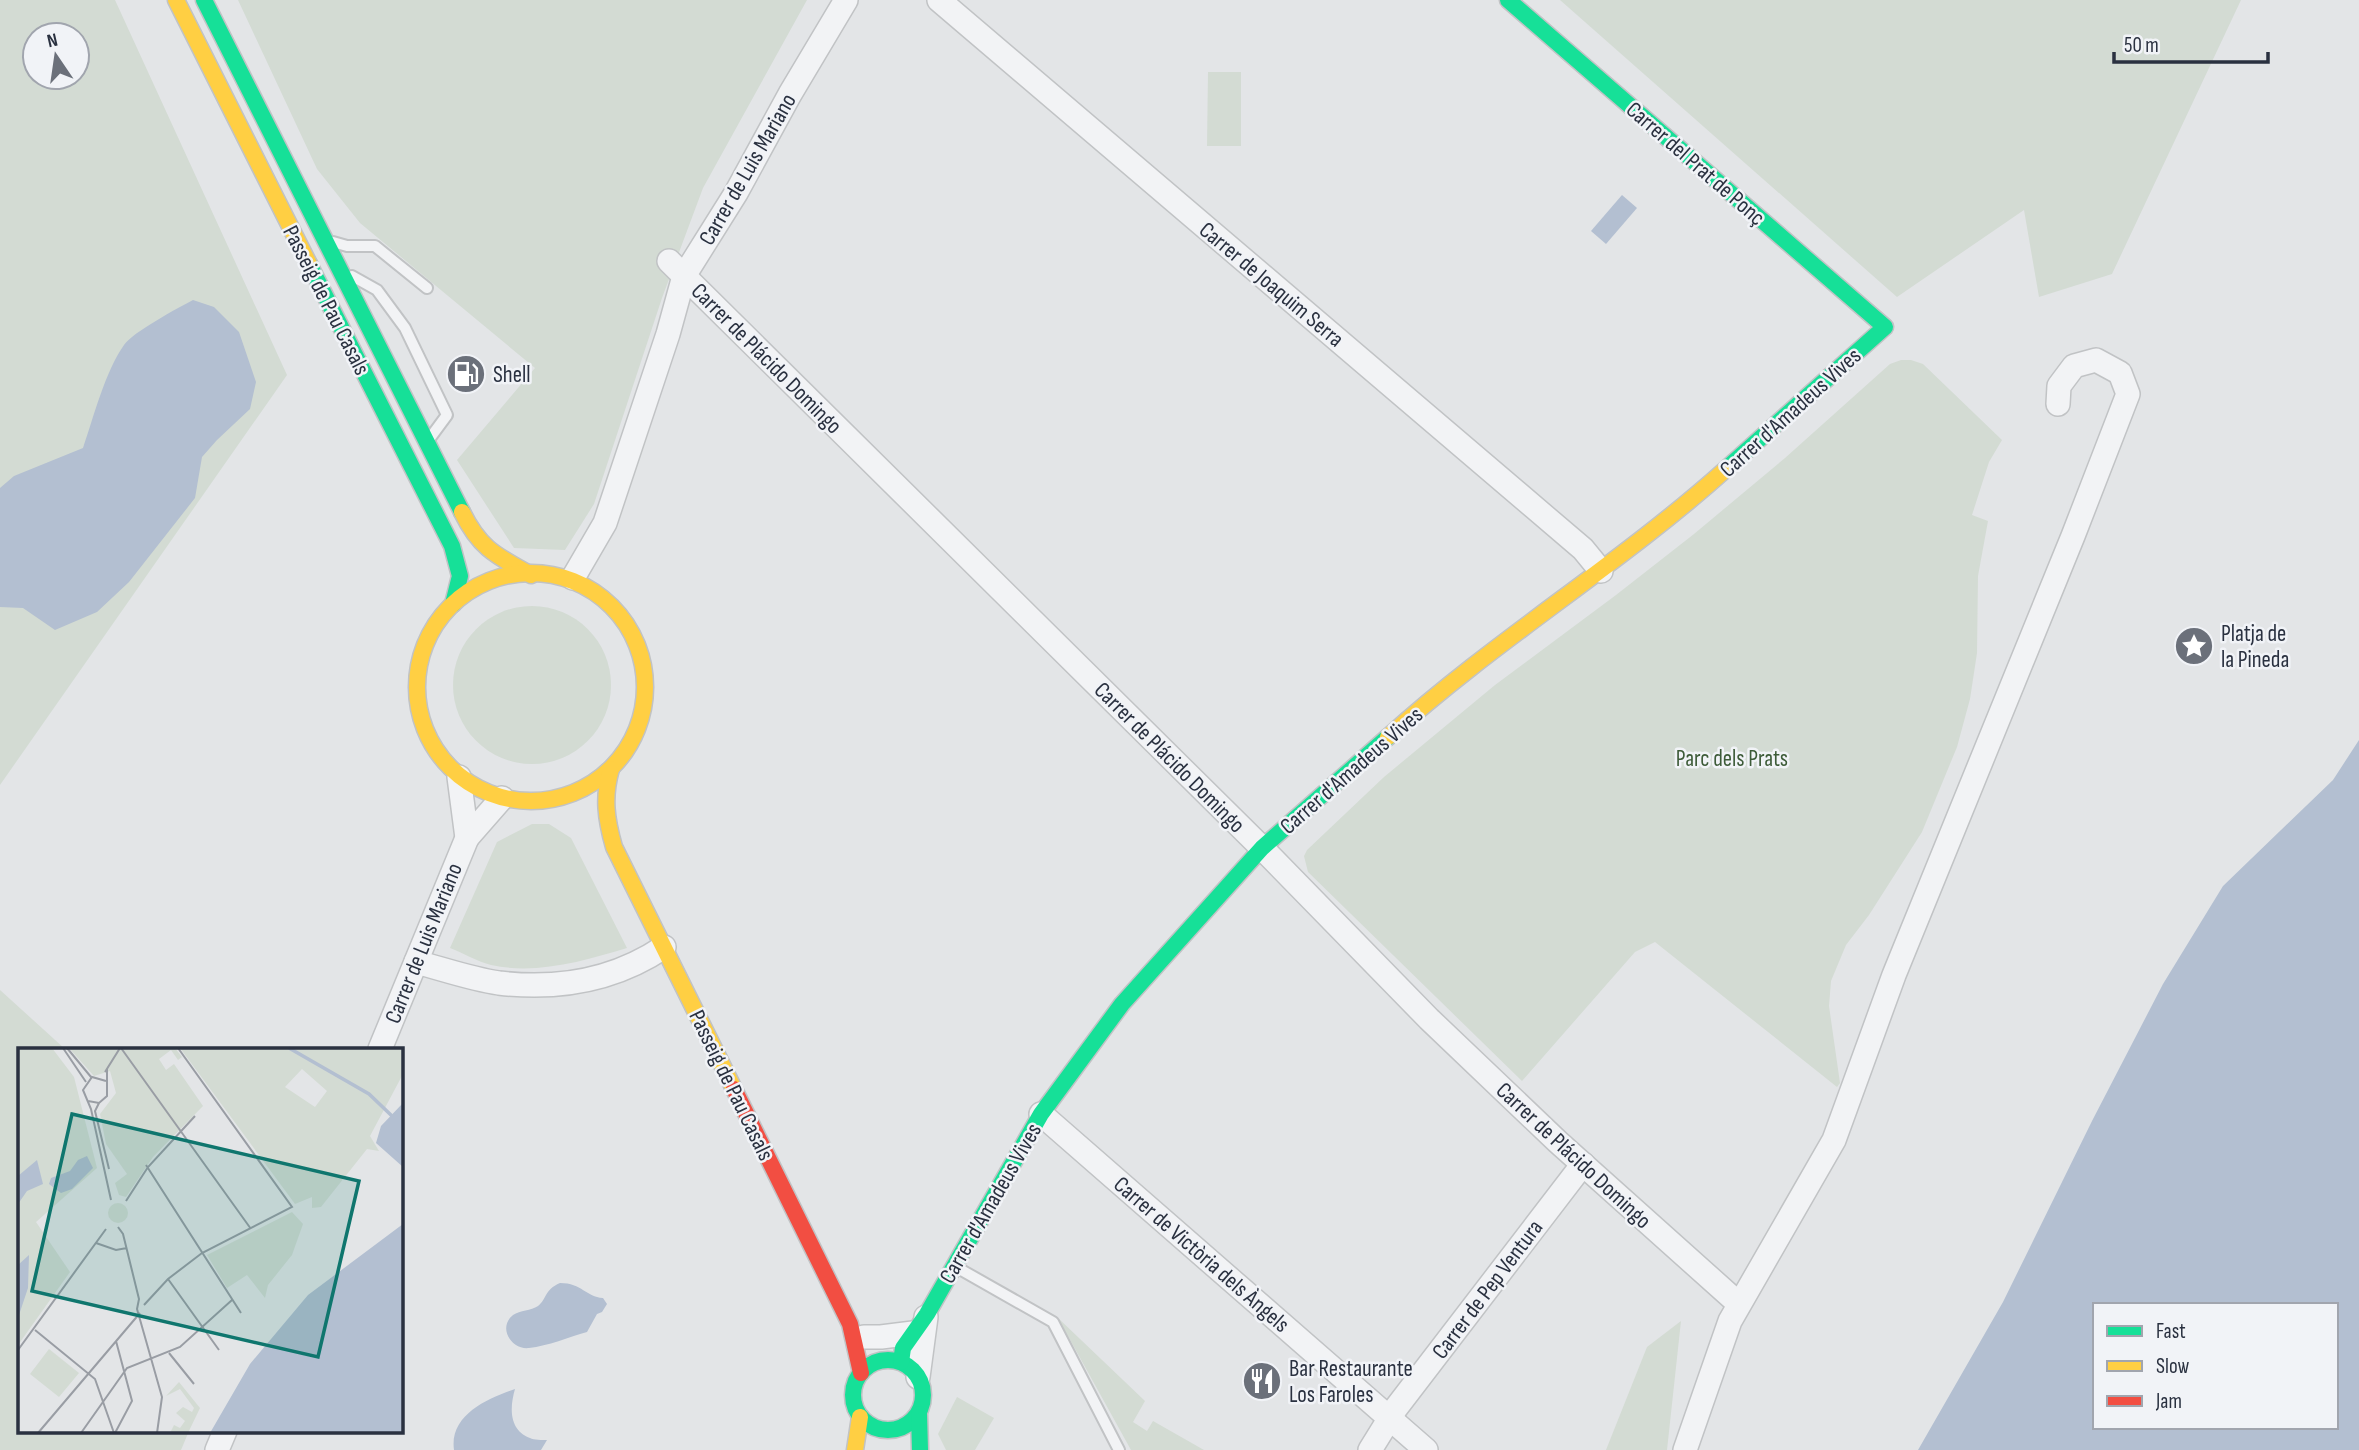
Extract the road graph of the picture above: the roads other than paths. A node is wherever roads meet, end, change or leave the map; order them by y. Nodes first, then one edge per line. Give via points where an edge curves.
1 (176, 0) edge
2 (204, 0) edge
3 (846, 0) edge
4 (939, 0) edge
5 (1508, 0) edge
6 (324, 239) junction
7 (677, 268) junction
8 (340, 269) junction
9 (427, 288) dead end
10 (1885, 327) joint
11 (2057, 404) dead end
12 (427, 444) junction
13 (1601, 571) junction
14 (531, 575) junction
15 (573, 578) junction
16 (453, 604) junction
17 (611, 769) junction
18 (458, 777) junction
19 (502, 798) junction
20 (589, 820) dead end
21 (467, 838) junction
22 (614, 847) junction
23 (1262, 848) junction
24 (664, 947) junction
25 (416, 962) junction
26 (380, 1048) edge
27 (1041, 1114) junction
28 (1583, 1164) junction
29 (954, 1266) junction
30 (1739, 1304) junction
31 (927, 1314) junction
32 (857, 1330) junction
33 (913, 1333) junction
34 (905, 1367) junction
35 (860, 1373) junction
36 (919, 1414) junction
37 (860, 1417) junction
38 (1389, 1417) junction
39 (225, 1432) edge
40 (217, 1450) edge
41 (855, 1450) edge
42 (920, 1450) edge
43 (1119, 1450) edge
44 (1370, 1450) edge
45 (1426, 1450) edge
46 (1685, 1450) edge

1 - 16 street, Passeig de Pau Casals via 452,546 460,576
2 - 6 street, Passeig de Pau Casals
3 - 7 street, Carrer de Luis Mariano via 736,193
4 - 13 street, Carrer de Joaquim Serra via 1572,540
5 - 10 street, Carrer del Prat de Ponç
6 - 8 street, Passeig de Pau Casals
6 - 9 lane via 347,246 375,246
7 - 15 street, Carrer de Luis Mariano via 668,334 606,523
7 - 23 street, Carrer de Plácido Domingo
8 - 12 street, Passeig de Pau Casals
8 - 12 lane via 377,290 405,328 447,415
10 - 13 street, Carrer d'Amadeus Vives via 1716,478
11 - 30 street via 2059,386 2074,366 2096,360 2120,373 2128,394 1894,975 1834,1140
12 - 14 street, Passeig de Pau Casals via 473,535 493,554
13 - 23 street, Carrer d'Amadeus Vives via 1401,725
14 - 15 street
14 - 16 street via 494,581
15 - 17 street via 619,612 643,661 645,695 638,728
16 - 18 street via 429,635 417,672 418,711 433,747
17 - 19 street via 563,803
17 - 22 street, Passeig de Pau Casals via 604,803
18 - 19 street
18 - 21 street, Carrer de Luis Mariano
19 - 21 street, Carrer de Luis Mariano
20 - 22 street, Passeig de Pau Casals
21 - 25 street, Carrer de Luis Mariano
22 - 24 street, Passeig de Pau Casals
23 - 27 street, Carrer d'Amadeus Vives via 1122,1004
23 - 28 street, Carrer de Plácido Domingo via 1429,1019
24 - 25 street via 643,961 582,983 499,983
24 - 32 street, Passeig de Pau Casals
25 - 26 street, Carrer de Luis Mariano
27 - 29 street, Carrer d'Amadeus Vives
27 - 38 street, Carrer de Victòria dels Àngels
28 - 30 street, Carrer de Plácido Domingo
28 - 38 street, Carrer de Pep Ventura
29 - 31 street, Carrer d'Amadeus Vives
29 - 43 lane via 1054,1322
30 - 46 street
31 - 33 street, Carrer d'Amadeus Vives
31 - 34 street, Carrer d'Amadeus Vives
32 - 33 street via 881,1338
32 - 34 street, Passeig de Pau Casals
32 - 35 street, Passeig de Pau Casals
33 - 34 street, Carrer d'Amadeus Vives via 903,1348
34 - 35 street via 876,1362
34 - 36 street via 924,1395
35 - 37 street via 853,1395
36 - 37 street via 887,1436
36 - 42 street
37 - 41 street
38 - 44 street, Carrer de Pep Ventura
38 - 45 street, Carrer de Victòria dels Àngels
39 - 40 street

